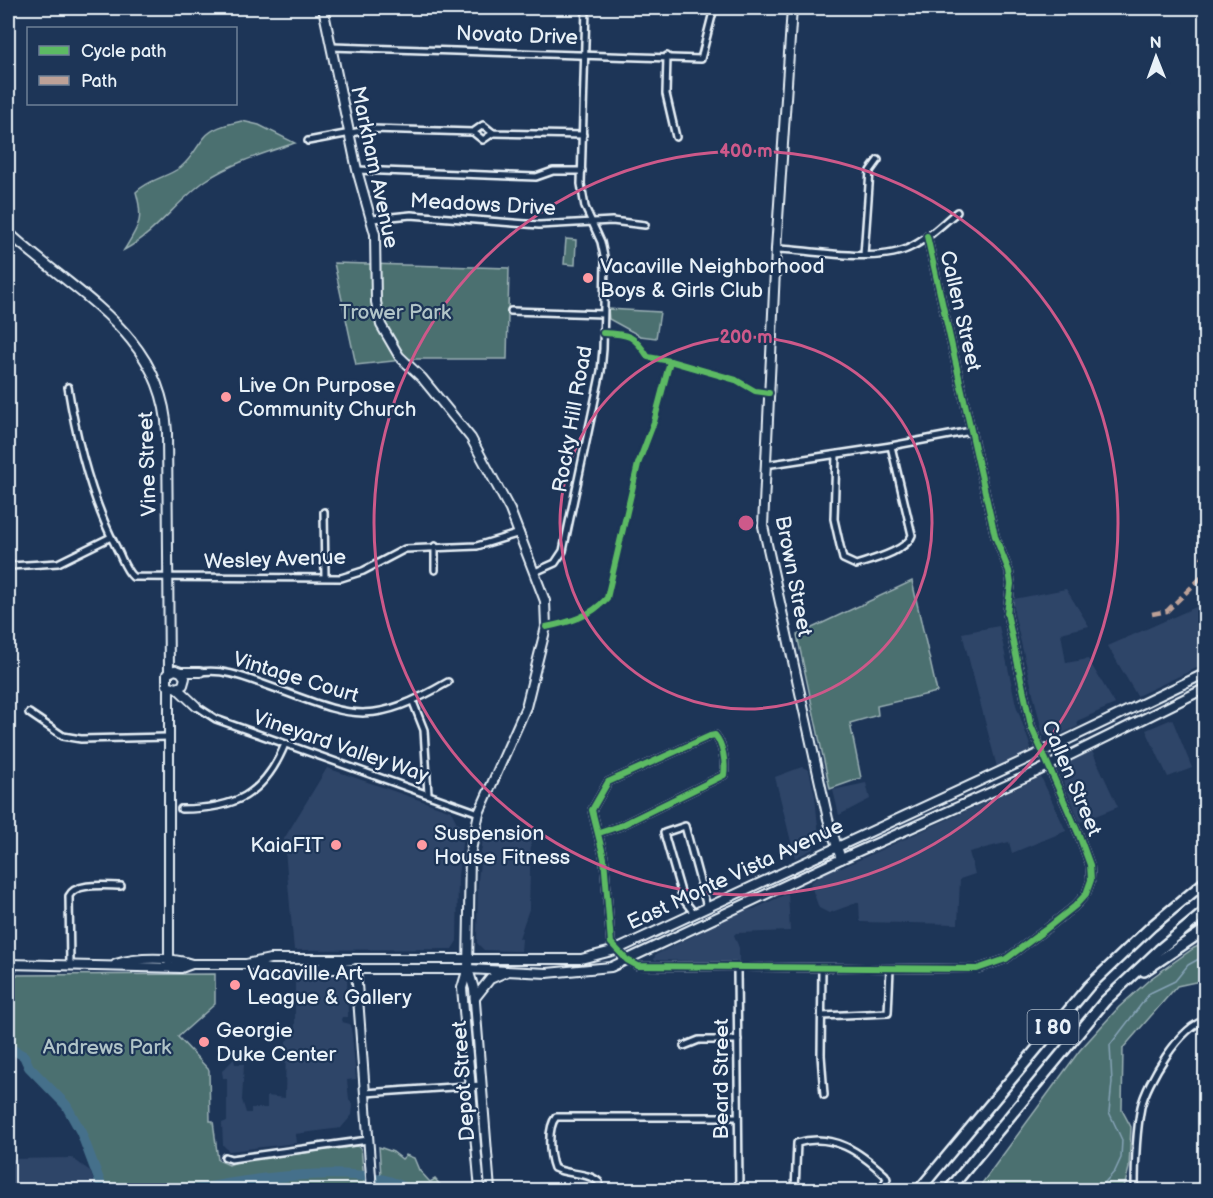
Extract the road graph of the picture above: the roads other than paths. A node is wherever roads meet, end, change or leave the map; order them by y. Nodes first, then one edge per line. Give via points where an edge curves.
1 (323, 8) edge
2 (586, 8) edge
3 (714, 8) edge
4 (792, 8) edge
5 (331, 47) junction
6 (585, 54) junction
7 (668, 56) junction
8 (1206, 76) edge
9 (473, 132) junction
10 (349, 133) junction
11 (493, 133) junction
12 (583, 135) junction
13 (676, 137) dead end
14 (308, 141) dead end
15 (1206, 148) edge
16 (878, 160) dead end
17 (357, 170) junction
18 (582, 171) junction
19 (957, 212) dead end
20 (372, 219) junction
21 (593, 224) junction
22 (645, 225) dead end
23 (8, 232) edge
24 (927, 236) junction
25 (776, 249) junction
26 (864, 255) junction
27 (511, 311) dead end
28 (603, 314) junction
29 (68, 387) dead end
30 (970, 431) junction
31 (891, 446) junction
32 (836, 455) junction
33 (765, 465) junction
34 (324, 512) dead end
35 (520, 533) junction
36 (111, 537) junction
37 (435, 546) junction
38 (11, 566) dead end
39 (435, 570) dead end
40 (535, 572) junction
41 (167, 578) junction
42 (325, 578) junction
43 (200, 672) joint
44 (1206, 673) edge
45 (177, 680) junction
46 (448, 682) dead end
47 (1206, 688) edge
48 (186, 697) junction
49 (413, 702) junction
50 (196, 706) junction
51 (169, 708) junction
52 (29, 713) dead end
53 (168, 737) junction
54 (285, 744) junction
55 (1044, 751) junction
56 (1048, 765) junction
57 (428, 794) junction
58 (182, 809) dead end
59 (479, 813) junction
60 (599, 833) junction
61 (836, 847) junction
62 (840, 859) junction
63 (1206, 881) edge
64 (121, 886) dead end
65 (707, 907) junction
66 (1206, 911) edge
67 (694, 914) junction
68 (1206, 928) edge
69 (615, 950) junction
70 (355, 957) junction
71 (468, 957) junction
72 (302, 959) junction
73 (627, 960) junction
74 (169, 961) junction
75 (8, 964) edge
76 (70, 964) junction
77 (114, 964) junction
78 (192, 964) junction
79 (246, 964) junction
80 (737, 968) junction
81 (269, 969) junction
82 (317, 969) junction
83 (468, 969) junction
84 (822, 969) junction
85 (890, 969) junction
86 (356, 970) junction
87 (508, 971) junction
88 (1124, 983) junction
89 (474, 999) junction
90 (822, 1016) junction
91 (1206, 1020) edge
92 (738, 1040) junction
93 (684, 1046) dead end
94 (482, 1085) junction
95 (472, 1086) junction
96 (365, 1093) junction
97 (824, 1095) dead end
98 (738, 1117) junction
99 (368, 1140) junction
100 (225, 1157) dead end
101 (372, 1190) edge
102 (480, 1191) edge
103 (490, 1191) edge
104 (599, 1191) edge
105 (739, 1191) edge
106 (795, 1191) edge
107 (880, 1191) edge
108 (919, 1191) edge
109 (949, 1191) edge
110 (1135, 1191) edge

1 - 5 main road, Markham Avenue
2 - 6 street, Rocky Hill Road
3 - 7 street, Novato Drive via 701,59
4 - 25 main road, Brown Street
5 - 6 street, Novato Drive
5 - 10 main road, Markham Avenue
6 - 7 street, Novato Drive
6 - 12 street, Rocky Hill Road
7 - 13 street via 667,101
8 - 15 main road
9 - 10 street via 372,129
9 - 11 street via 483,140
9 - 11 street via 483,125
10 - 14 street
10 - 17 main road, Markham Avenue
11 - 12 street
12 - 18 street, Rocky Hill Road
16 - 26 street via 870,171
17 - 18 street via 536,177 553,171
17 - 20 main road, Markham Avenue
18 - 21 street, Rocky Hill Road via 584,202
19 - 24 street
20 - 21 street, Meadows Drive via 411,215 539,225
20 - 35 main road, Markham Avenue via 378,253 376,302 386,336 471,438
21 - 22 street, Meadows Drive via 612,221
21 - 28 street, Rocky Hill Road via 605,261
23 - 41 main road, Vine Street via 123,330 154,373 166,418
24 - 26 street via 893,254
24 - 30 street, Callen Street
25 - 26 street
25 - 33 main road, Brown Street
27 - 28 street
28 - 40 street, Rocky Hill Road via 601,371 563,550 555,563
29 - 36 street via 83,463
30 - 31 street
30 - 55 street, Callen Street via 995,537 1009,571 1006,613 1028,713
31 - 32 street
31 - 32 street via 912,535 901,547 856,565 843,559 834,519
32 - 33 street
33 - 61 main road, Brown Street via 763,526
34 - 42 street
35 - 37 street, Wesley Avenue via 477,546
35 - 40 main road, Markham Avenue
36 - 38 street via 58,563
36 - 41 street, Wesley Avenue via 133,577
37 - 39 street
37 - 42 street, Wesley Avenue via 405,549 351,576
40 - 59 main road, Markham Avenue via 546,608 543,642 520,723
41 - 42 street, Wesley Avenue
41 - 45 main road, Vine Street via 168,652
43 - 45 main road
43 - 49 street, Vintage Court via 231,673 353,713 383,712
44 - 55 main road, East Monte Vista Avenue
45 - 48 main road
45 - 50 main road
45 - 51 main road, Vine Street
46 - 49 street, Vintage Court
47 - 56 main road, East Monte Vista Avenue
48 - 50 main road
48 - 51 main road
49 - 57 street via 424,730
50 - 54 street, Vineyard Valley Way via 216,719
51 - 53 main road, Vine Street
52 - 53 street via 63,736
53 - 74 main road, Vine Street
54 - 57 street, Vineyard Valley Way
54 - 58 street via 278,762 246,797 231,804
55 - 56 street, Callen Street
55 - 61 main road, East Monte Vista Avenue
56 - 62 main road, East Monte Vista Avenue
56 - 85 street, Callen Street via 1090,865 1091,880 1086,894 1045,930 990,966
57 - 59 street, Vineyard Valley Way
59 - 71 main road, Markham Avenue via 468,871
60 - 60 street via 592,810 608,782 715,735 726,766 724,775
60 - 69 street via 611,943
61 - 62 main road, Brown Street
61 - 65 main road, East Monte Vista Avenue
62 - 73 main road, East Monte Vista Avenue
63 - 108 highway, I 80 via 1089,986
64 - 76 street via 78,888 71,892
65 - 67 main road, East Monte Vista Avenue
65 - 67 street via 685,826 664,833 683,899
66 - 88 highway, I 80
67 - 69 main road, East Monte Vista Avenue
68 - 88 highway
69 - 71 main road, East Monte Vista Avenue via 581,959
69 - 73 street
70 - 71 main road, East Monte Vista Avenue
70 - 72 main road, East Monte Vista Avenue
70 - 82 main road via 350,962 327,963
71 - 83 main road, Depot Street
72 - 79 main road, East Monte Vista Avenue
72 - 81 main road via 273,964
73 - 80 street, Callen Street via 638,966
73 - 87 main road, East Monte Vista Avenue via 592,970
74 - 77 main road, East Monte Vista Avenue
74 - 78 main road, East Monte Vista Avenue
75 - 76 main road, East Monte Vista Avenue
76 - 77 main road, East Monte Vista Avenue
77 - 78 main road, East Monte Vista Avenue via 126,968 181,968
78 - 79 main road, East Monte Vista Avenue
79 - 81 main road, East Monte Vista Avenue
80 - 84 street, Callen Street
80 - 92 street, Beard Street
81 - 82 main road, East Monte Vista Avenue
82 - 86 main road, East Monte Vista Avenue
83 - 86 main road, East Monte Vista Avenue
83 - 87 main road, East Monte Vista Avenue
83 - 89 main road, Depot Street
83 - 95 main road, Depot Street via 462,988
84 - 85 street, Callen Street
84 - 90 street
85 - 90 street via 890,1011 885,1015
86 - 96 main road
87 - 89 main road via 490,979
88 - 109 highway, I 80 via 1070,1042
89 - 94 main road, Depot Street
90 - 97 street
91 - 110 street via 1179,1036 1146,1093 1141,1107
92 - 93 street via 699,1040
92 - 98 street, Beard Street
94 - 95 street
94 - 103 main road, Depot Street
95 - 96 street
95 - 102 main road, Depot Street
96 - 99 main road
98 - 104 street via 556,1117 551,1127 550,1159 554,1168 593,1177 599,1182
98 - 105 street, Beard Street
99 - 100 street
99 - 101 main road
106 - 107 street via 797,1143 828,1141 850,1147 885,1175 887,1179

